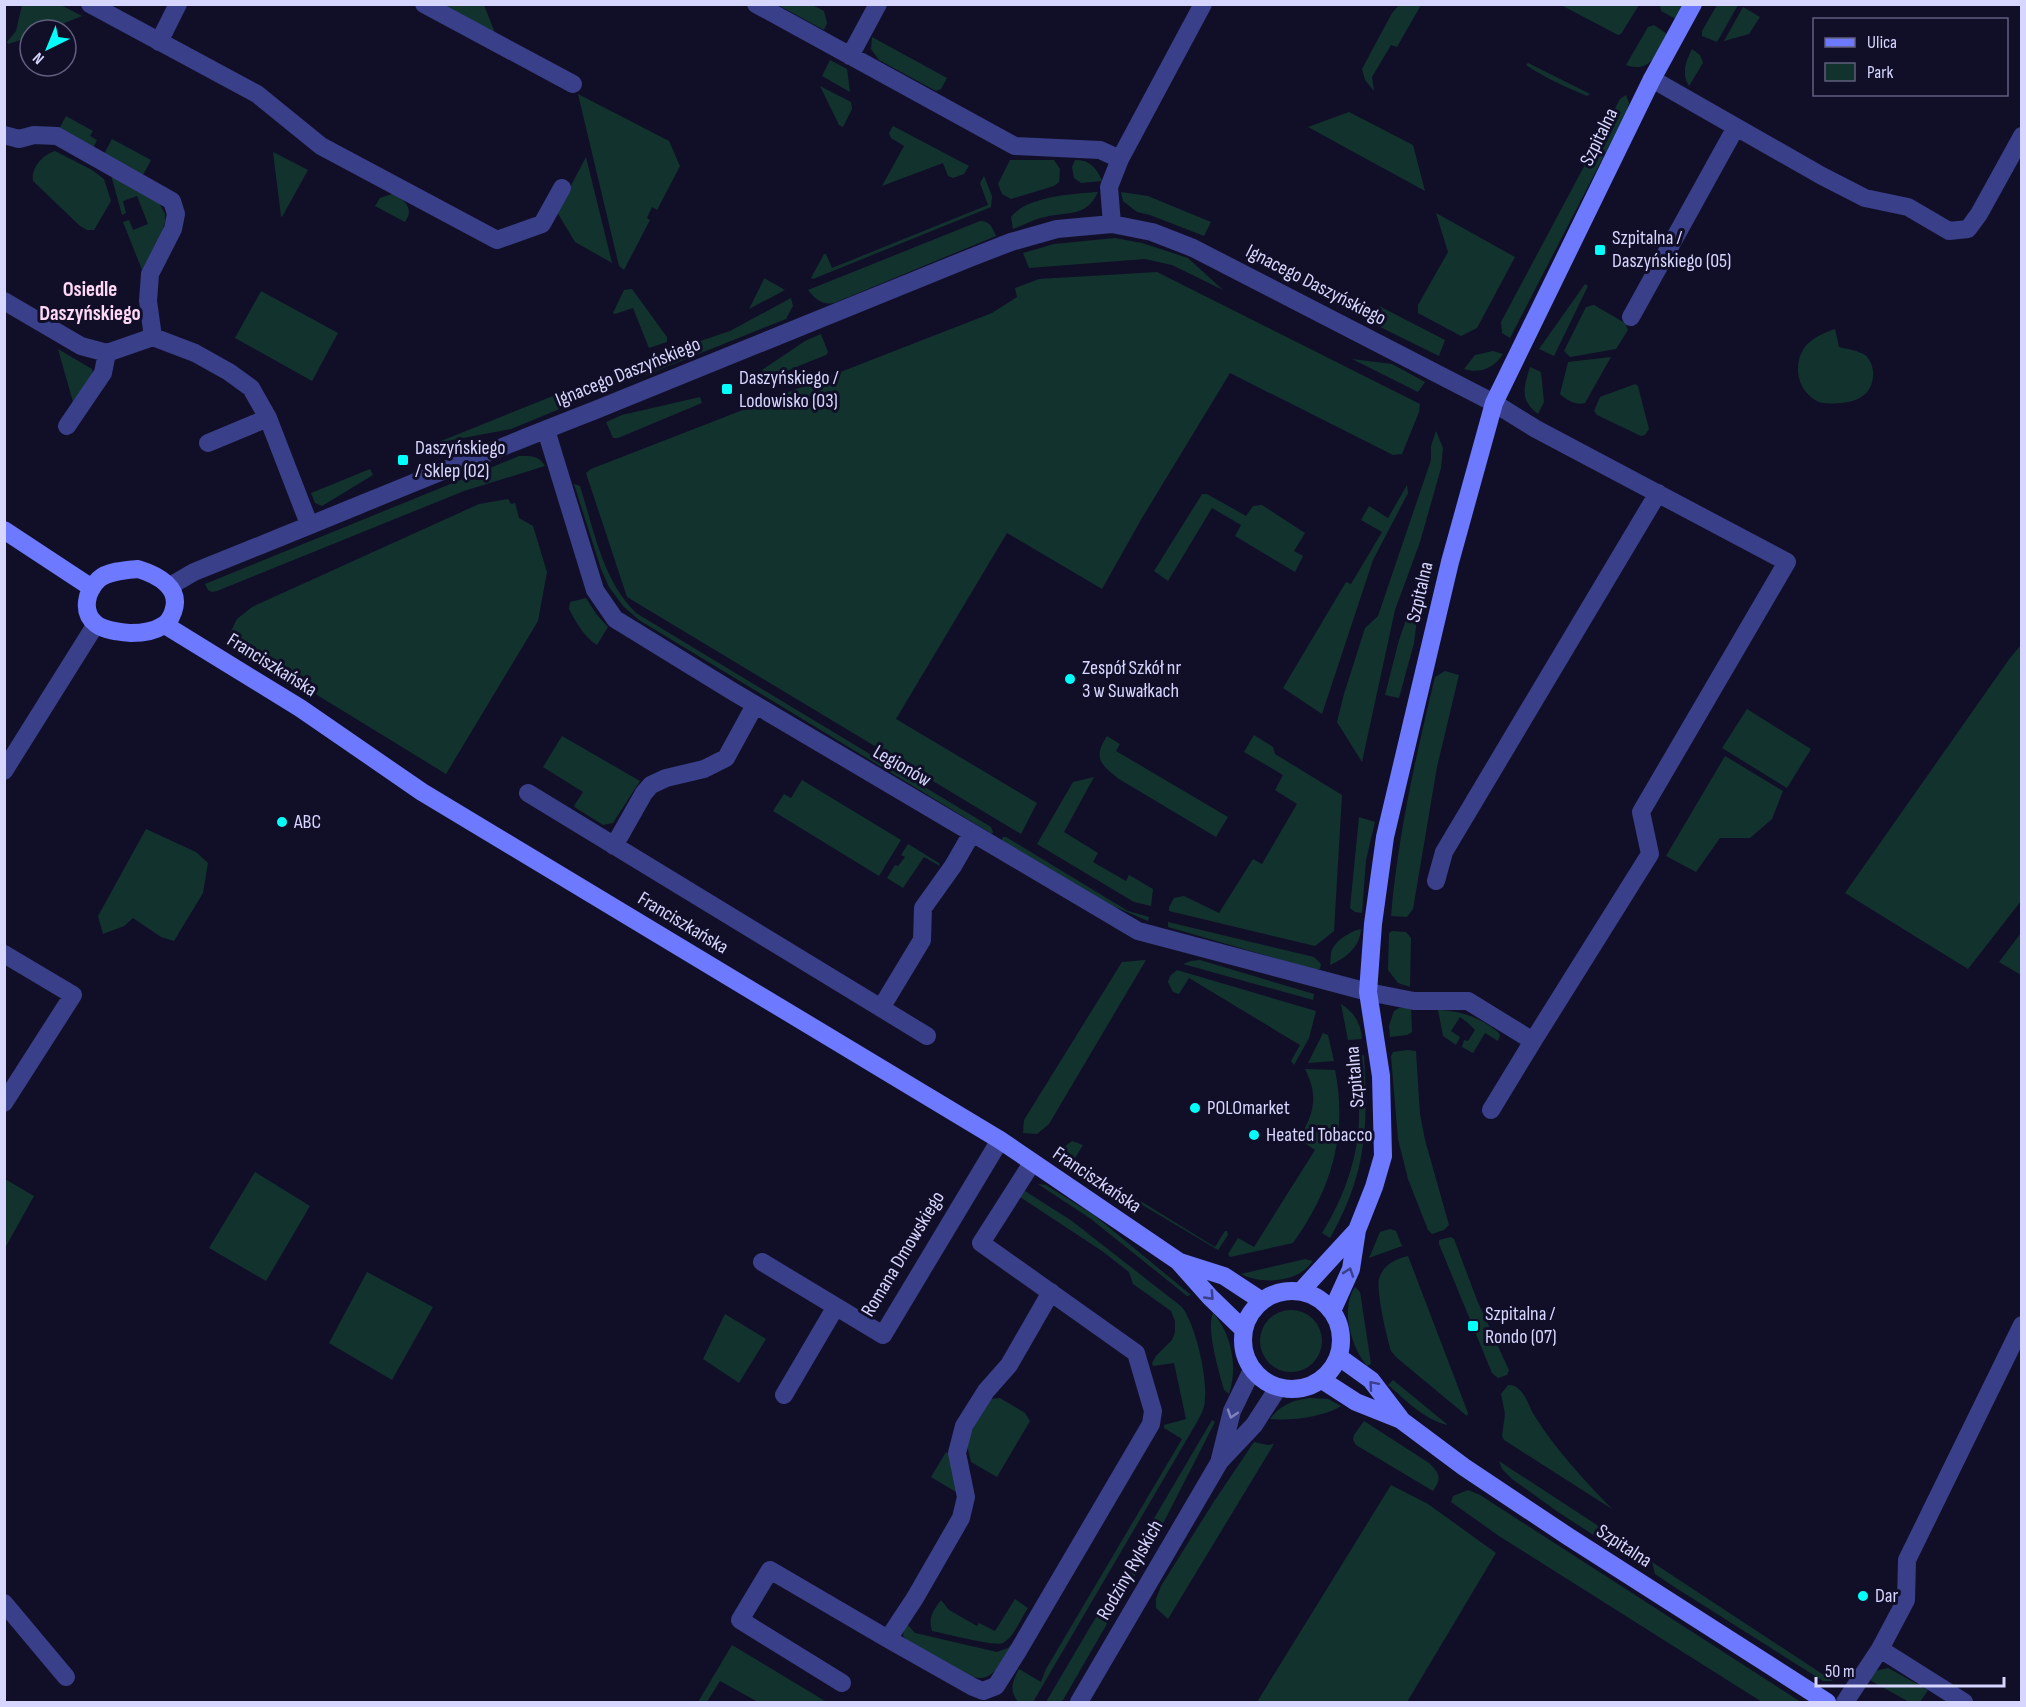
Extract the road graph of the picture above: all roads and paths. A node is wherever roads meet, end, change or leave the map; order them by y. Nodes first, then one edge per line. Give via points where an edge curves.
1 (90, 4) edge
2 (178, 4) edge
3 (424, 4) edge
4 (756, 4) edge
5 (878, 4) edge
6 (1203, 4) edge
7 (1693, 4) edge
8 (159, 42) junction
9 (850, 56) junction
10 (1652, 79) junction
11 (573, 84) dead end
12 (1736, 127) junction
13 (4, 135) edge
14 (2022, 136) edge
15 (1120, 159) junction
16 (562, 188) dead end
17 (1112, 224) junction
18 (4, 301) edge
19 (1631, 317) dead end
20 (153, 337) junction
21 (107, 353) junction
22 (1494, 403) junction
23 (268, 418) junction
24 (67, 426) dead end
25 (546, 430) junction
26 (208, 443) dead end
27 (1658, 493) junction
28 (309, 524) junction
29 (4, 530) edge
30 (170, 586) junction
31 (92, 588) junction
32 (96, 624) junction
33 (165, 625) junction
34 (755, 705) junction
35 (4, 771) edge
36 (528, 794) dead end
37 (972, 833) junction
38 (614, 846) junction
39 (1437, 881) dead end
40 (4, 954) edge
41 (1368, 992) junction
42 (882, 1008) junction
43 (927, 1036) dead end
44 (1533, 1041) junction
45 (4, 1103) edge
46 (1491, 1110) dead end
47 (1000, 1140) junction
48 (1032, 1163) junction
49 (1357, 1230) junction
50 (1179, 1261) junction
51 (762, 1262) dead end
52 (1301, 1291) junction
53 (1051, 1292) junction
54 (1262, 1301) junction
55 (835, 1308) junction
56 (1332, 1311) junction
57 (2022, 1324) edge
58 (1244, 1329) junction
59 (1339, 1357) junction
60 (1252, 1370) junction
61 (1322, 1380) junction
62 (1278, 1388) junction
63 (784, 1395) dead end
64 (1401, 1420) junction
65 (1220, 1461) junction
66 (4, 1602) edge
67 (888, 1640) junction
68 (1880, 1649) junction
69 (66, 1677) dead end
70 (842, 1683) dead end
71 (1079, 1702) edge
72 (1827, 1702) edge
73 (1845, 1702) edge
74 (1965, 1702) edge

1 - 8 street
2 - 8 street
3 - 11 street
4 - 9 street
5 - 9 street
6 - 15 street
7 - 10 street, Szpitalna
8 - 16 street via 257,94 321,146 496,240 542,225
9 - 15 street via 1015,146 1100,150
10 - 12 street
10 - 22 street, Szpitalna
12 - 14 street via 1865,198 1908,207 1949,231 1968,229
12 - 19 street
13 - 20 street via 19,139 57,136 172,201 176,214 173,229 150,274 148,301
15 - 17 street via 1109,187
17 - 22 street, Ignacego Daszyńskiego via 1152,232 1193,248
17 - 25 street, Ignacego Daszyńskiego via 1057,229 1011,242
18 - 21 street via 81,346
20 - 21 street
20 - 23 street via 195,353 229,372 251,388
21 - 24 street via 103,373
22 - 27 street, Ignacego Daszyńskiego
22 - 41 street, Szpitalna via 1450,562 1385,837
23 - 26 street
23 - 28 street
25 - 28 street, Ignacego Daszyńskiego
25 - 34 street, Legionów via 595,590 615,619
27 - 39 street via 1444,852
27 - 44 street, Ignacego Daszyńskiego via 1787,562 1641,812 1650,854
28 - 30 street, Ignacego Daszyńskiego via 194,572
29 - 31 street
30 - 31 street via 149,572 128,570 100,578
30 - 33 street via 175,607
31 - 32 street via 87,610
32 - 33 street via 135,633
32 - 35 street
33 - 47 street, Franciszkańska via 300,708 422,792
34 - 37 street, Legionów
34 - 38 street via 726,758 651,785
36 - 38 street
37 - 41 street, Legionów via 1138,930
37 - 42 street via 923,908 922,940
38 - 42 street
40 - 45 street via 73,995
41 - 44 street, Legionów via 1414,1001 1468,1001
41 - 49 street, Szpitalna via 1381,1076 1383,1156
42 - 43 street
44 - 46 street
47 - 48 street, Franciszkańska
47 - 55 street, Romana Dmowskiego via 883,1335
48 - 50 street, Franciszkańska
48 - 53 street via 981,1243
49 - 52 street, Szpitalna
56 -> 49 street, Szpitalna via 1351,1269
50 - 54 street, Franciszkańska via 1224,1276
50 -> 58 street, Franciszkańska
51 - 55 street, Romana Dmowskiego
52 - 54 street via 1274,1294
52 - 56 street via 1318,1298
53 - 67 street via 1009,1365 986,1391 964,1426 957,1453 966,1497 961,1518
53 - 67 street via 1136,1353 1154,1411 1151,1424 996,1686 983,1691 973,1687
54 - 58 street via 1250,1313
55 - 63 street
56 - 59 street via 1342,1341
57 - 68 street via 1907,1560 1906,1600
58 - 60 street via 1242,1344
59 - 61 street
64 -> 59 street, Szpitalna via 1371,1380
60 - 62 street
60 -> 65 street, Rodziny Rylskich via 1232,1411
61 - 62 street via 1293,1390
61 - 64 street, Szpitalna via 1356,1402
62 - 65 street, Rodziny Rylskich via 1254,1425
64 - 72 street, Szpitalna via 1569,1537
65 - 71 street, Rodziny Rylskich
66 - 69 street
67 - 70 street via 770,1570 740,1620
68 - 73 street
68 - 74 street

